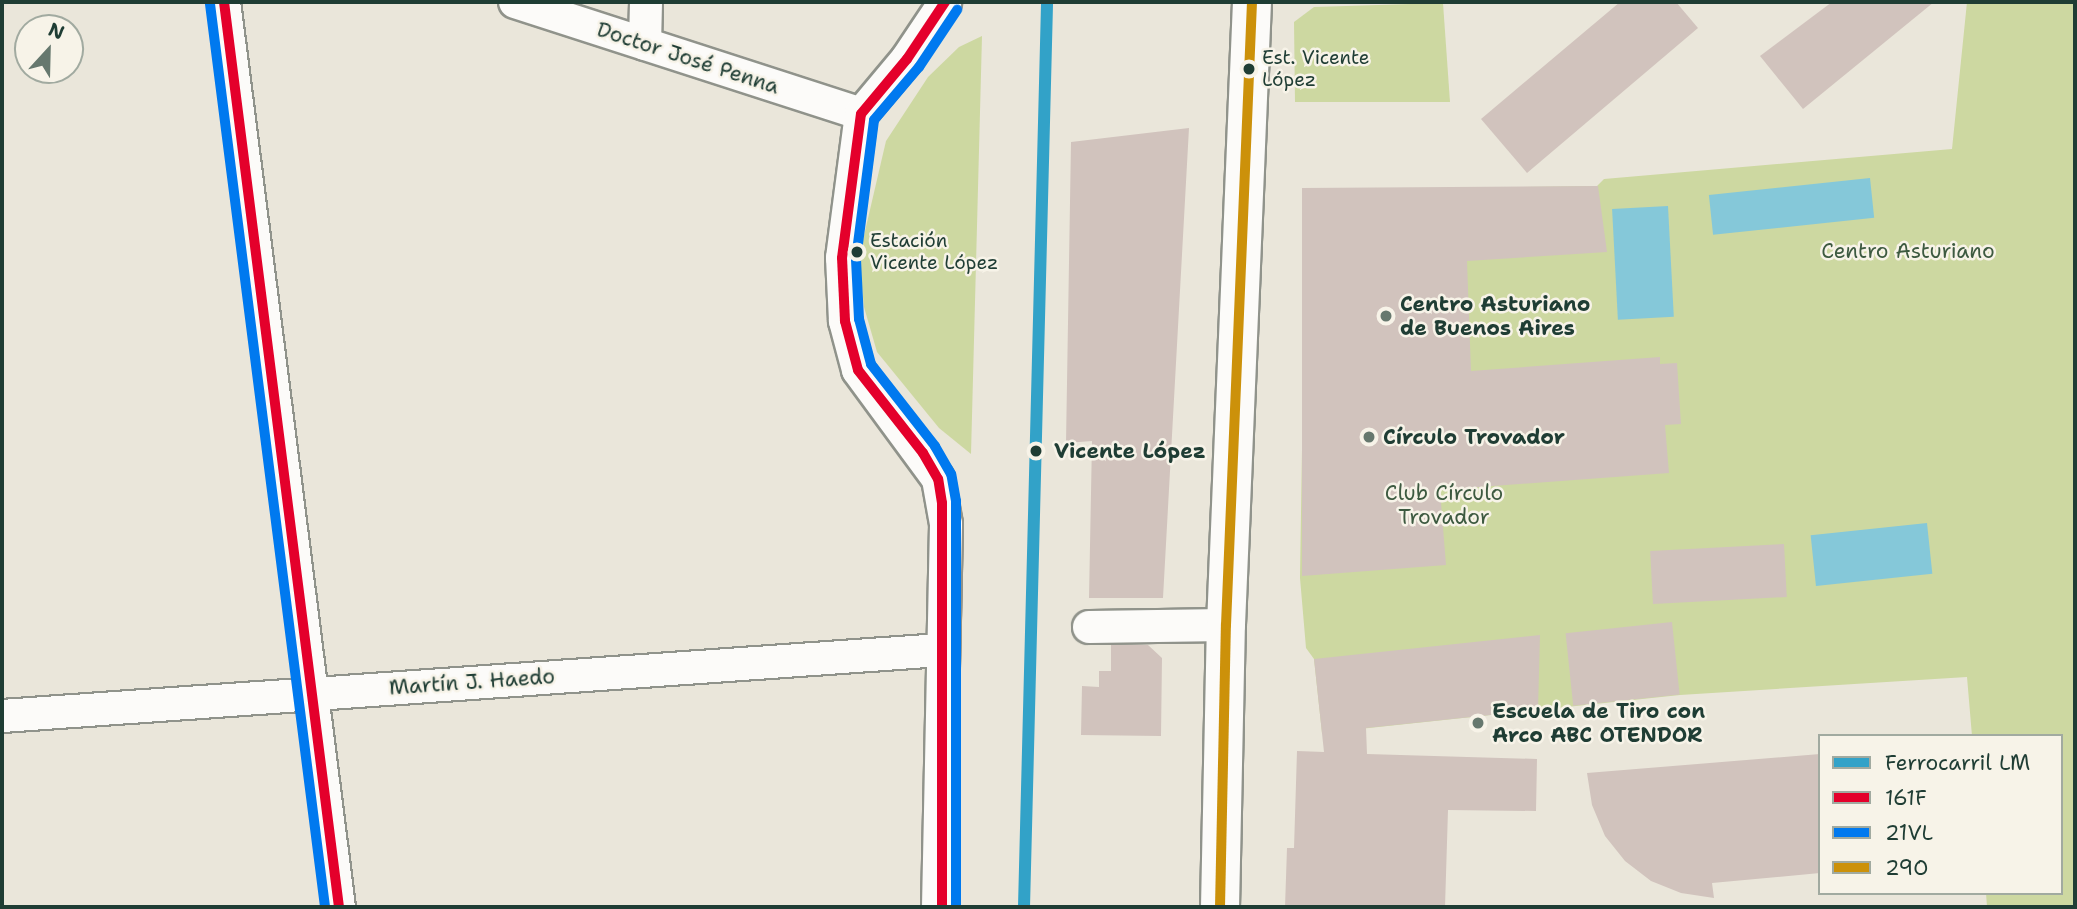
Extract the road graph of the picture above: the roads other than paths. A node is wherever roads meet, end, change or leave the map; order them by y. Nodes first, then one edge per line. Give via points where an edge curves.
1 (224, 2) edge
2 (515, 2) edge
3 (646, 2) edge
4 (945, 2) edge
5 (1252, 2) edge
6 (645, 44) junction
7 (861, 114) junction
8 (1226, 625) junction
9 (1089, 627) dead end
10 (942, 650) junction
11 (313, 695) junction
12 (2, 716) edge
13 (940, 905) edge
14 (339, 907) edge
15 (1220, 907) edge

1 - 11 street
2 - 6 street, Doctor José Penna
3 - 6 street
4 - 7 street via 916,48
5 - 8 main road
6 - 7 street, Doctor José Penna
7 - 10 street via 844,224 845,321 858,370 938,479 946,524
8 - 9 street
8 - 15 main road
10 - 11 street, Martín J. Haedo
10 - 13 street
11 - 12 street, Martín J. Haedo
11 - 14 street

